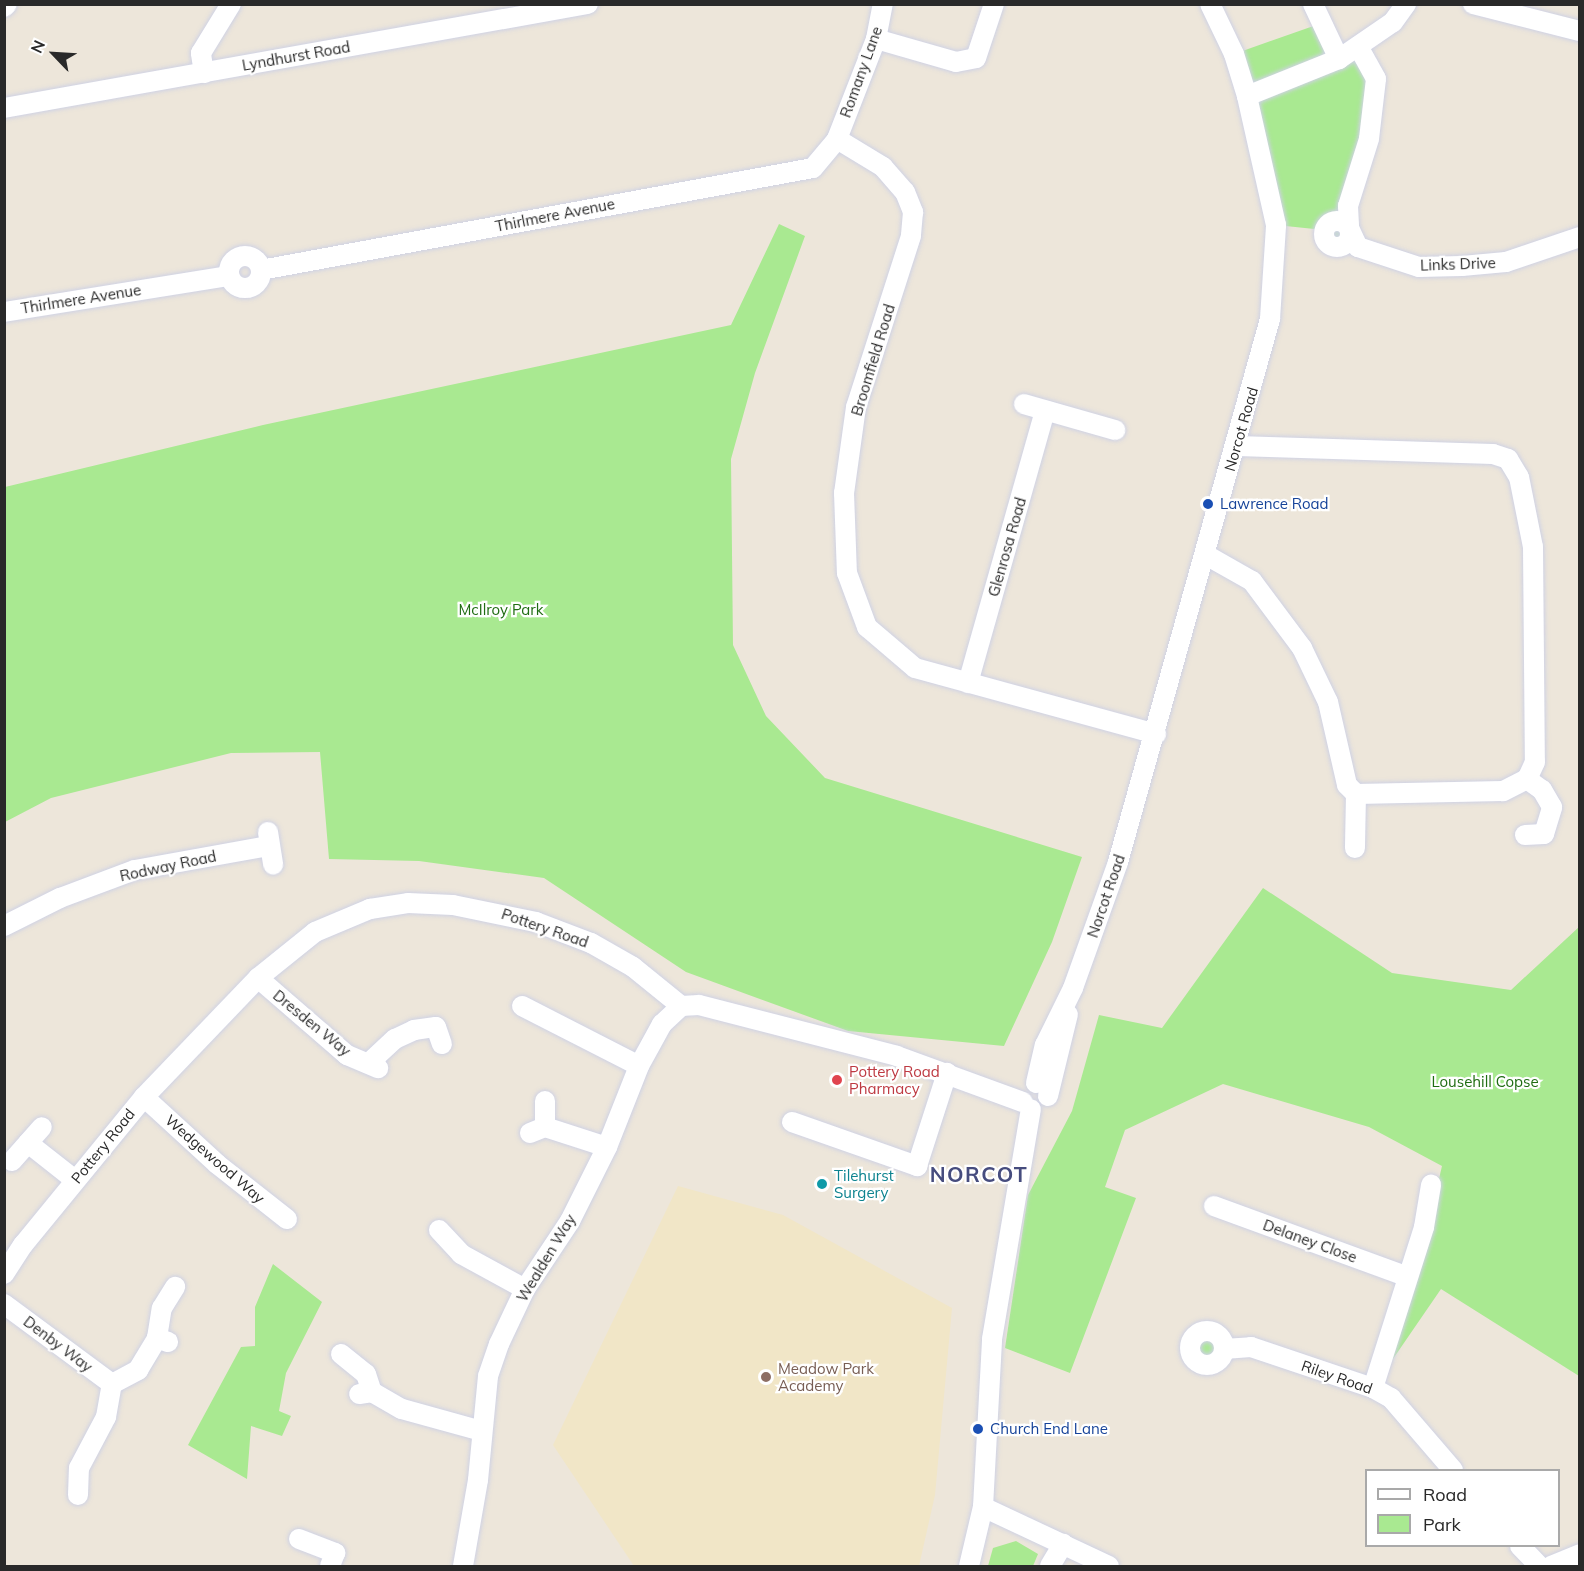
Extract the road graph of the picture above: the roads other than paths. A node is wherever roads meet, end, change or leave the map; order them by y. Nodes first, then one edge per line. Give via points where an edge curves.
1 (231, 4) edge
2 (588, 4) edge
3 (883, 4) edge
4 (994, 4) edge
5 (1210, 4) edge
6 (1313, 4) edge
7 (1406, 4) edge
8 (1473, 4) edge
9 (495, 12) edge
10 (1580, 31) edge
11 (876, 39) junction
12 (1359, 48) junction
13 (1339, 59) junction
14 (204, 73) junction
15 (1246, 96) junction
16 (4, 108) edge
17 (837, 139) junction
18 (1579, 235) edge
19 (4, 312) edge
20 (1024, 404) dead end
21 (1045, 411) junction
22 (1115, 430) dead end
23 (1237, 446) junction
24 (1206, 555) junction
25 (968, 683) junction
26 (1156, 734) junction
27 (1527, 779) junction
28 (1356, 794) junction
29 (1525, 835) dead end
30 (270, 848) dead end
31 (1355, 848) dead end
32 (4, 926) edge
33 (258, 978) junction
34 (681, 1006) junction
35 (530, 1017) dead end
36 (442, 1044) dead end
37 (639, 1066) junction
38 (954, 1075) junction
39 (144, 1097) junction
40 (1034, 1098) junction
41 (545, 1101) dead end
42 (792, 1122) dead end
43 (42, 1126) dead end
44 (28, 1143) junction
45 (607, 1147) junction
46 (12, 1161) dead end
47 (75, 1180) junction
48 (1431, 1185) dead end
49 (1214, 1206) dead end
50 (286, 1220) dead end
51 (439, 1230) dead end
52 (4, 1274) edge
53 (1405, 1276) junction
54 (175, 1287) dead end
55 (525, 1289) junction
56 (4, 1304) edge
57 (1224, 1349) dead end
58 (340, 1354) dead end
59 (112, 1384) junction
60 (1373, 1388) junction
61 (482, 1431) junction
62 (1452, 1469) edge
63 (78, 1495) dead end
64 (983, 1507) junction
65 (299, 1539) dead end
66 (1063, 1544) junction
67 (1522, 1547) edge
68 (1580, 1554) edge
69 (330, 1566) edge
70 (463, 1566) edge
71 (969, 1566) edge
72 (1050, 1566) edge
73 (1109, 1566) edge
74 (1539, 1566) edge
75 (1551, 1566) edge

1 - 14 street via 201,52
2 - 9 street, Lyndhurst Road
3 - 11 street, Romany Lane
4 - 11 street via 976,58 956,63
5 - 15 street, Norcot Road via 1234,54
6 - 13 street
7 - 12 street via 1393,22
8 - 10 street
9 - 14 street, Lyndhurst Road
11 - 17 street, Romany Lane
12 - 13 street
12 - 18 street, Links Drive via 1376,79 1369,139 1348,206 1349,228 1358,247 1419,267 1506,262 1540,253
13 - 15 street
14 - 16 street, Lyndhurst Road
15 - 23 street, Norcot Road via 1276,225 1276,263 1270,320
17 - 19 street, Thirlmere Avenue via 813,168 804,170 261,270 257,260 242,256 233,261 229,276
17 - 25 street, Broomfield Road via 883,167 905,192 913,212 912,236 856,406 844,493 847,573 867,627 915,668
20 - 21 street
21 - 22 street
21 - 25 street, Glenrosa Road
23 - 24 street, Norcot Road
23 - 27 street via 1493,454 1508,459 1519,477 1533,547 1535,762
24 - 26 street, Norcot Road
24 - 28 street via 1252,581 1302,648 1328,702 1347,785
25 - 26 street, Broomfield Road
26 - 40 street, Norcot Road via 1118,862 1074,988 1045,1045
27 - 28 street via 1503,791
27 - 29 street via 1542,790 1552,807 1544,834
28 - 31 street
30 - 32 street, Rodway Road via 135,870 60,898
33 - 34 street, Pottery Road via 315,932 370,909 408,903 453,905 536,922 591,943 633,967
33 - 36 street, Dresden Way via 346,1055 374,1065 395,1039 414,1030 436,1027
33 - 39 street, Pottery Road
34 - 37 street, Wealden Way via 662,1024
34 - 38 street via 699,1005
35 - 37 street
37 - 45 street, Wealden Way
38 - 40 street
38 - 42 street via 917,1166
39 - 47 street, Pottery Road
39 - 50 street, Wedgewood Way
40 - 64 street, Norcot Road via 992,1339
41 - 45 street via 537,1130
43 - 44 street
44 - 46 street
44 - 47 street
45 - 55 street, Wealden Way via 570,1221
47 - 52 street, Pottery Road
48 - 53 street via 1424,1227
49 - 53 street, Delaney Close
51 - 55 street via 461,1254
53 - 60 street
54 - 59 street via 162,1308 163,1340 138,1370
55 - 61 street, Wealden Way via 488,1376
56 - 59 street, Denby Way
57 - 60 street, Riley Road via 1251,1347
58 - 61 street via 366,1374 365,1393 402,1409
59 - 63 street via 106,1417 80,1468
60 - 62 street, Riley Road via 1391,1398
61 - 70 street, Wealden Way
64 - 66 street
64 - 71 street, Norcot Road
65 - 69 street via 335,1553
66 - 72 street
66 - 73 street
67 - 74 street
68 - 75 street

